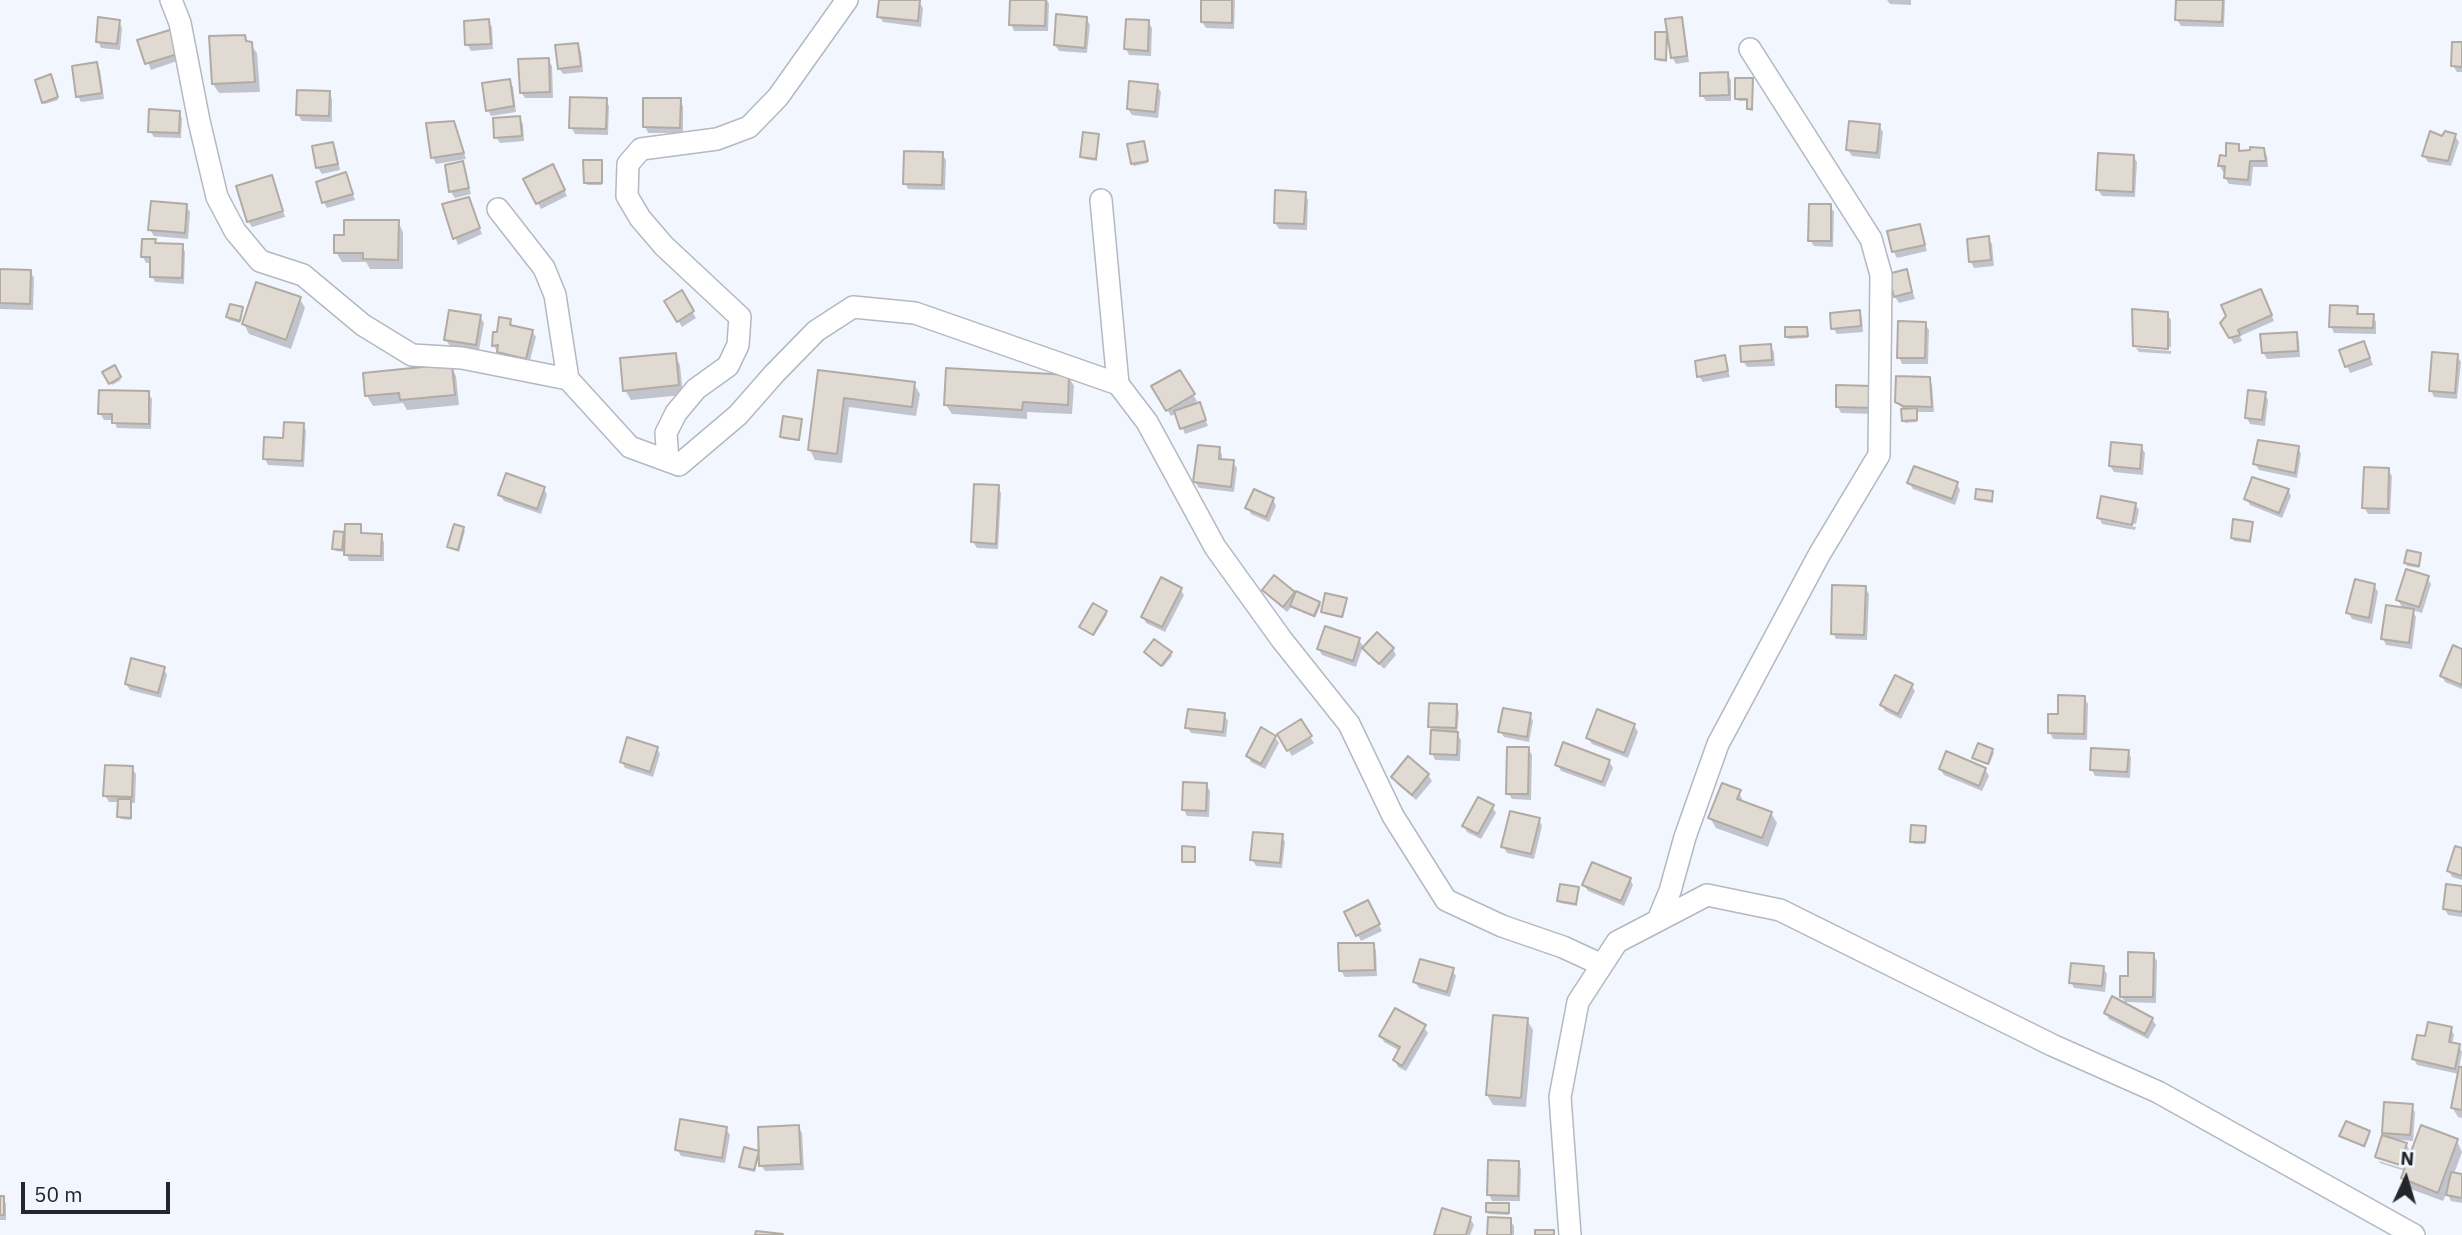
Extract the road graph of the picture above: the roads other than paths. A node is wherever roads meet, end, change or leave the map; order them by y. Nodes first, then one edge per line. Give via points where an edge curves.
1 (172, 0) edge
2 (846, 0) edge
3 (1750, 49) dead end
4 (1101, 201) dead end
5 (498, 209) dead end
6 (569, 379) junction
7 (1118, 384) junction
8 (668, 461) junction
9 (1658, 920) junction
10 (1602, 965) junction
11 (1570, 1235) edge
12 (2414, 1235) edge

1 - 6 street via 217,197 235,231 260,261 303,275 363,325 412,355 462,358
2 - 8 street via 778,97 749,127 716,139 642,149 628,164 627,196 640,218 740,317 738,345 728,366 696,389 666,433
3 - 9 street via 1871,239 1881,275 1879,455 1819,555 1718,744
4 - 7 street
5 - 6 street via 544,268 555,295
6 - 8 street via 630,447
7 - 8 street via 915,313 853,307 816,331 705,445 679,465
7 - 10 street via 1147,422 1215,547 1349,724 1393,816 1446,900
9 - 10 street via 1617,942
9 - 12 street via 1707,895 1780,911 2052,1045 2158,1091
10 - 11 street via 1578,1002 1560,1097

